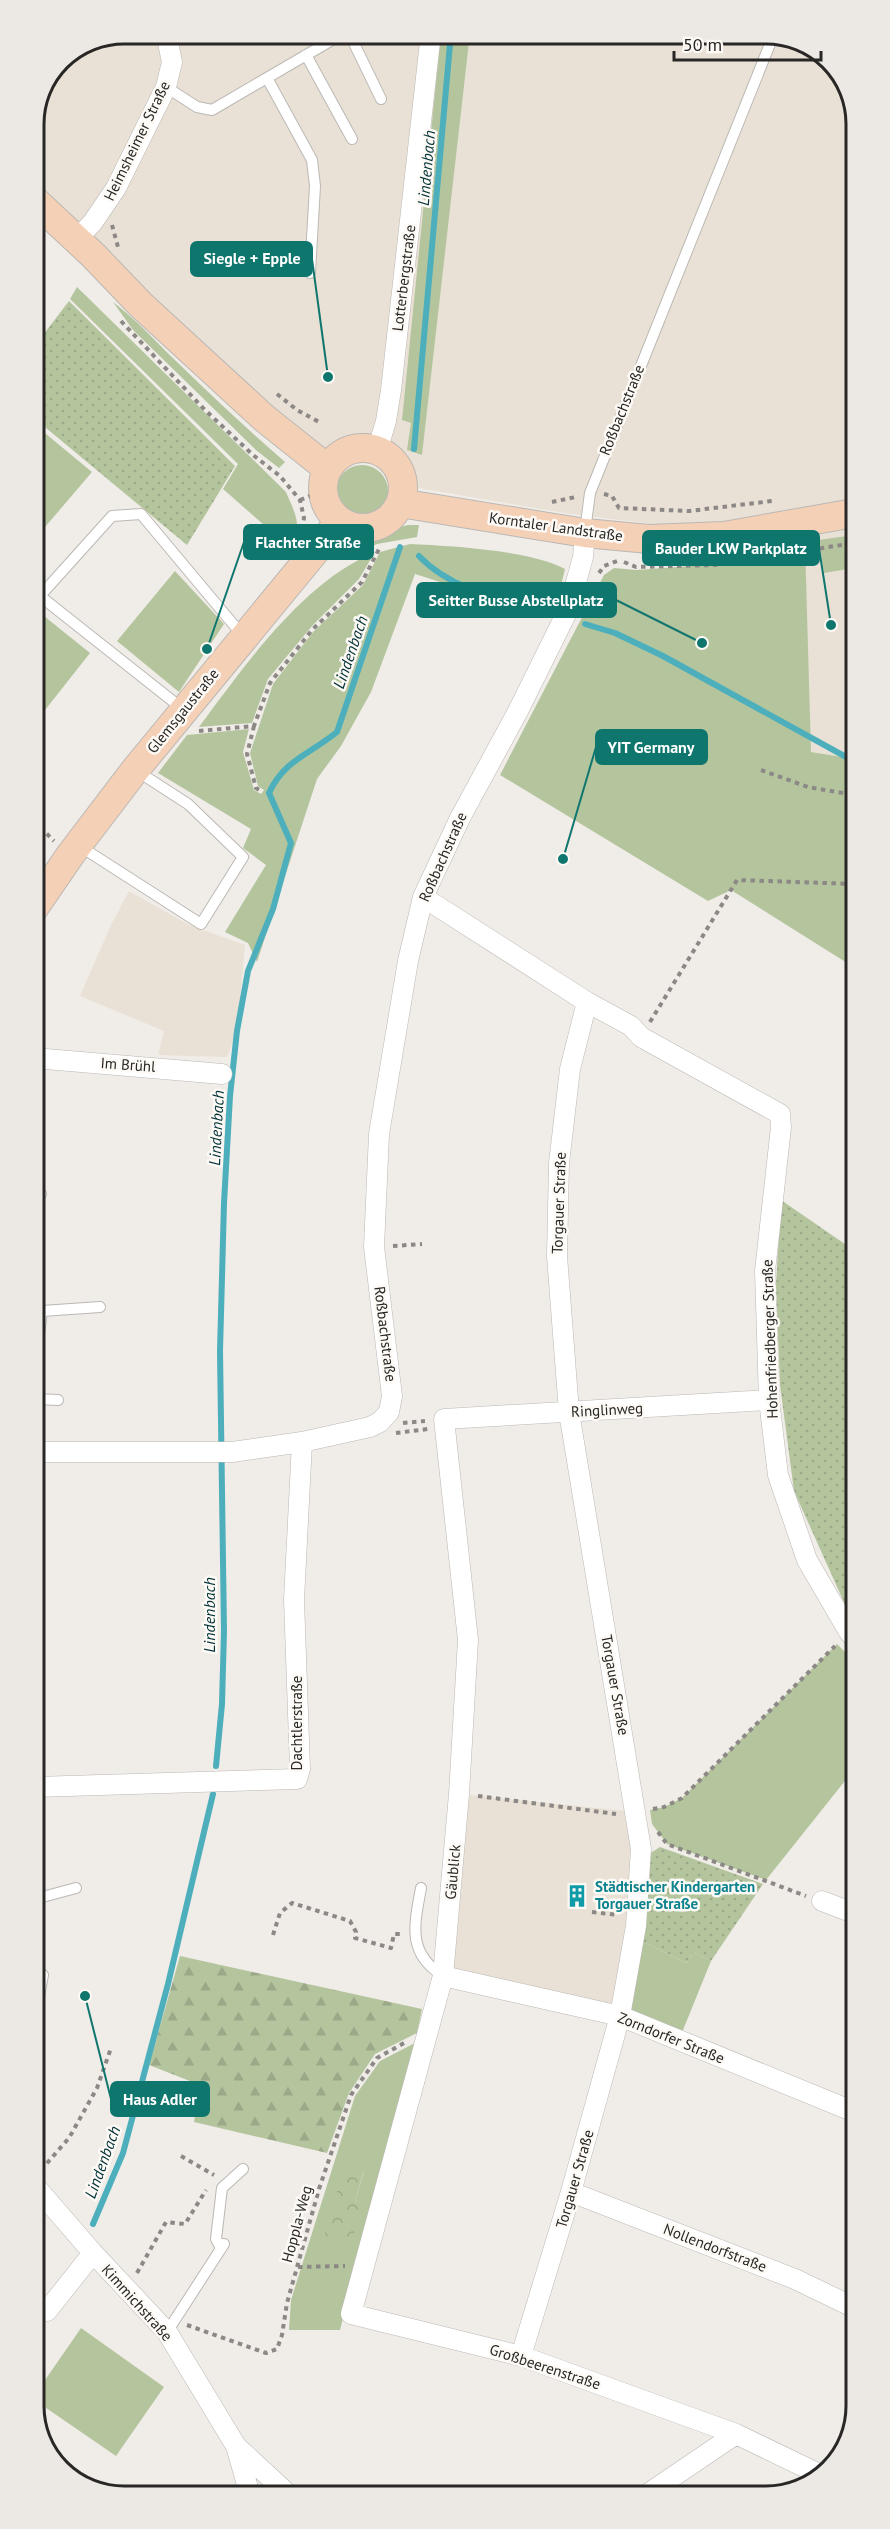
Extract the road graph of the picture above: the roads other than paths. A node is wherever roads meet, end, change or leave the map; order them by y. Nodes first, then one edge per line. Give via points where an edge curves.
1 (168, 43) edge
2 (326, 43) edge
3 (354, 43) edge
4 (430, 43) edge
5 (770, 44) edge
6 (306, 55) junction
7 (267, 78) junction
8 (166, 87) junction
9 (381, 99) dead end
10 (352, 139) dead end
11 (43, 208) edge
12 (77, 239) junction
13 (310, 273) dead end
14 (377, 451) junction
15 (317, 487) junction
16 (400, 503) junction
17 (846, 514) edge
18 (340, 521) junction
19 (585, 533) junction
20 (43, 593) edge
21 (43, 598) edge
22 (243, 636) junction
23 (184, 710) junction
24 (135, 770) junction
25 (78, 845) junction
26 (43, 895) edge
27 (423, 897) junction
28 (587, 1002) junction
29 (43, 1060) edge
30 (222, 1074) dead end
31 (100, 1307) dead end
32 (43, 1311) edge
33 (43, 1399) edge
34 (58, 1400) dead end
35 (769, 1400) junction
36 (569, 1412) junction
37 (444, 1423) joint
38 (302, 1442) junction
39 (43, 1452) edge
40 (846, 1627) edge
41 (43, 1787) edge
42 (76, 1888) dead end
43 (421, 1888) dead end
44 (43, 1897) edge
45 (822, 1901) road end
46 (846, 1910) edge
47 (443, 1977) junction
48 (621, 2016) junction
49 (846, 2108) edge
50 (243, 2169) dead end
51 (571, 2192) junction
52 (43, 2195) edge
53 (93, 2253) junction
54 (846, 2304) edge
55 (47, 2312) dead end
56 (351, 2314) joint
57 (167, 2332) junction
58 (521, 2356) junction
59 (736, 2434) junction
60 (236, 2445) junction
61 (812, 2471) edge
62 (247, 2485) edge
63 (279, 2485) edge
64 (660, 2486) edge

1 - 8 street, Heimsheimer Straße via 172,62
2 - 6 lane
3 - 9 lane
4 - 14 street, Lotterbergstraße via 391,390
5 - 19 lane, Roßbachstraße via 590,493
6 - 7 lane
6 - 10 lane
7 - 8 lane via 212,110 197,107
7 - 13 lane via 312,160 315,186
8 - 12 street, Heimsheimer Straße via 116,188
11 - 12 main road
12 - 15 main road via 140,304 264,418
14 - 15 main road via 363,448 336,458
14 - 16 main road via 391,459 400,472
15 - 18 main road
16 - 18 main road via 390,518 374,527 356,528
16 - 19 main road, Korntaler Landstraße
17 - 19 main road, Korntaler Landstraße via 724,536 649,539
18 - 22 main road, Glemsgaustraße
19 - 27 street, Roßbachstraße via 581,568 569,608
20 - 22 lane via 112,516 141,514
21 - 23 lane
22 - 23 main road, Glemsgaustraße
23 - 24 main road, Glemsgaustraße
24 - 25 main road, Glemsgaustraße
24 - 25 lane via 188,804 243,857 201,924
25 - 26 main road, Glemsgaustraße
27 - 28 street, Hohenfriedberger Straße
27 - 38 street, Roßbachstraße via 408,961 379,1134 374,1247 393,1395 389,1423
28 - 35 street, Hohenfriedberger Straße via 780,1114 765,1271
28 - 36 street, Torgauer Straße via 570,1069 559,1163 556,1256
29 - 30 street, Im Brühl
31 - 32 lane
33 - 34 lane
35 - 36 street, Ringlinweg
35 - 40 street, Hohenfriedberger Straße via 778,1475 807,1560
36 - 37 street, Ringlinweg
36 - 48 street, Torgauer Straße via 641,1850 637,1917
37 - 47 street, Gäublick via 468,1640
38 - 39 street via 195,1454
38 - 41 street, Dachtlerstraße via 294,1600 300,1769 297,1779
42 - 44 lane
43 - 47 lane via 415,1944 430,1968
45 - 46 street
47 - 48 street, Zorndorfer Straße
47 - 56 street, Gäublick
48 - 49 street, Zorndorfer Straße
48 - 51 street, Torgauer Straße
50 - 57 lane via 222,2188 216,2239 223,2246
51 - 54 street, Nollendorfstraße via 795,2279
51 - 58 street, Torgauer Straße
52 - 53 street, Kimmichstraße
53 - 55 street
53 - 57 street, Kimmichstraße
56 - 58 street, Großbeerenstraße
57 - 60 street, Kimmichstraße
58 - 59 street, Großbeerenstraße
59 - 61 street, Großbeerenstraße
59 - 64 street
60 - 62 street, Kimmichstraße
60 - 63 street

